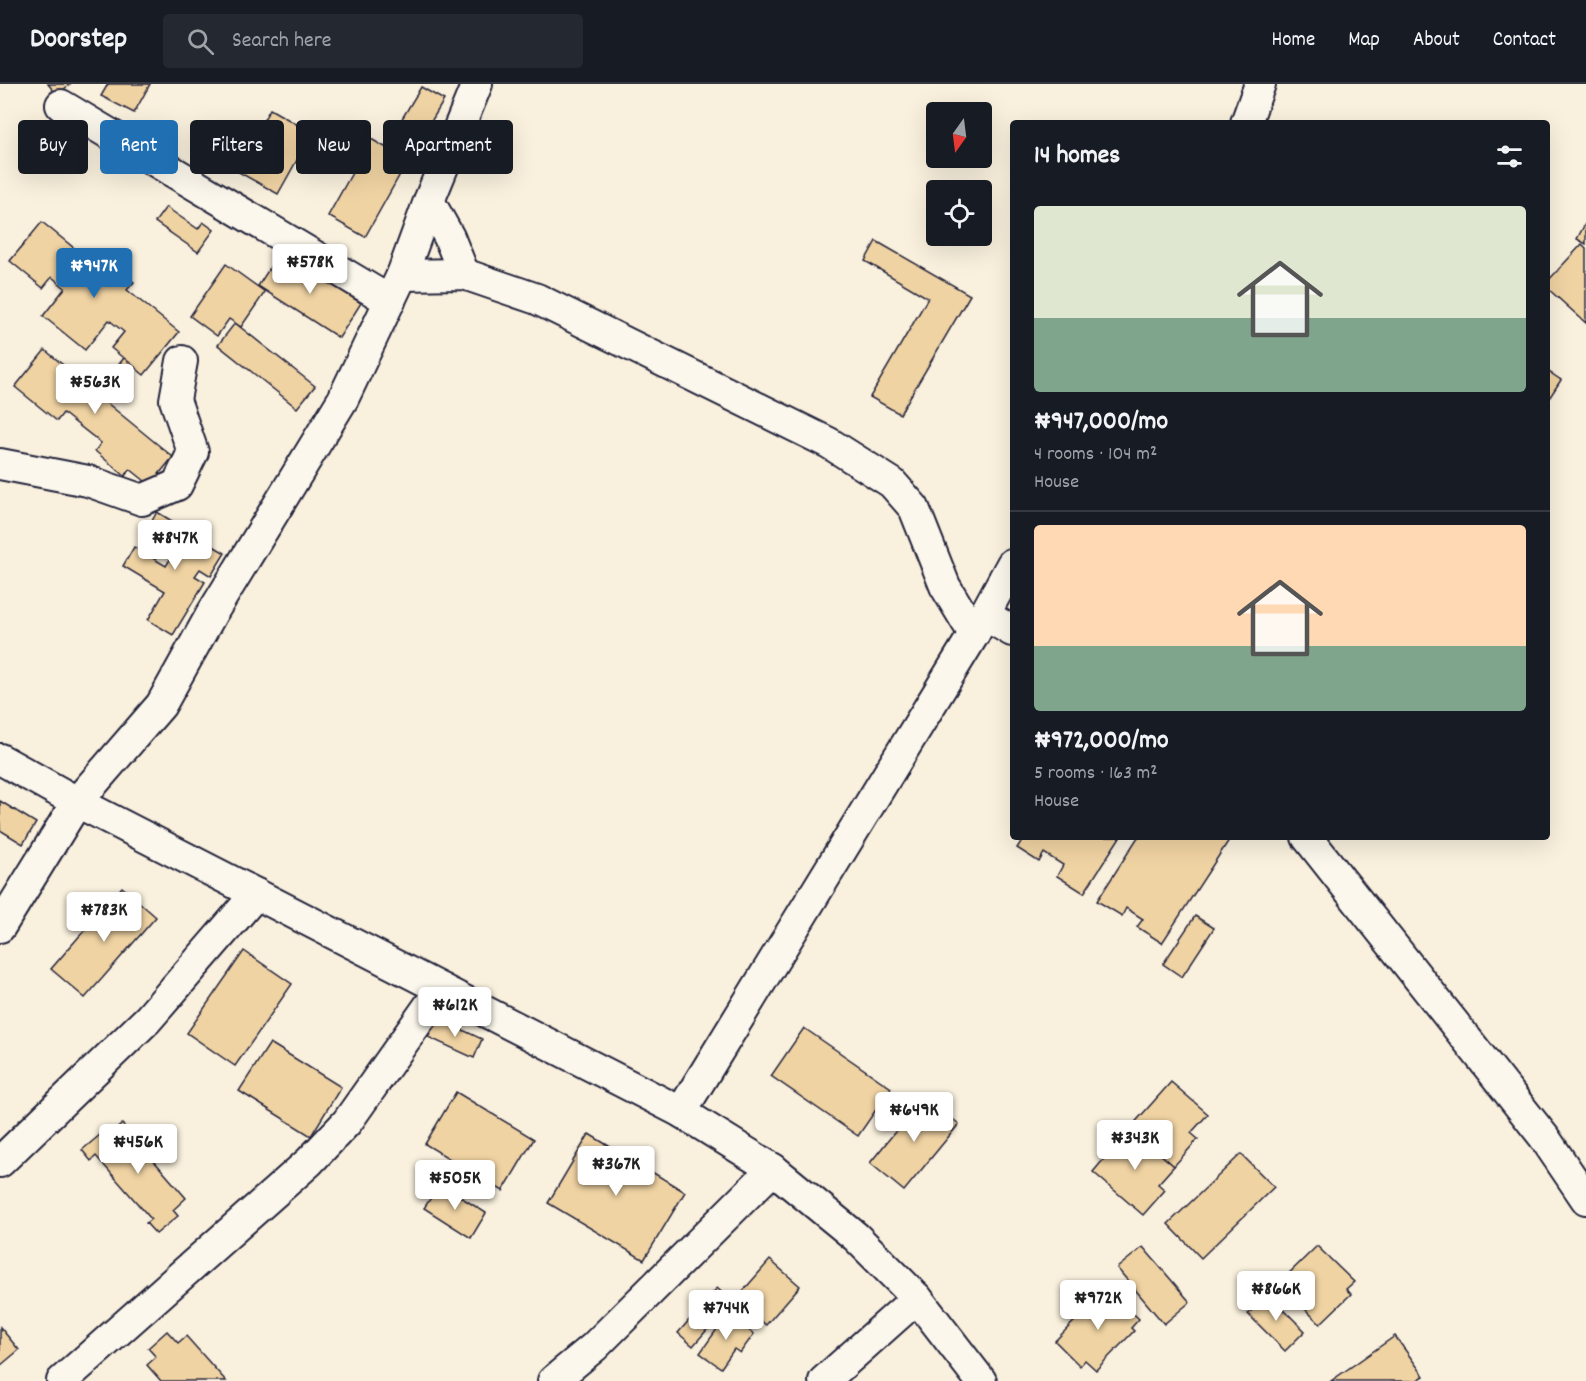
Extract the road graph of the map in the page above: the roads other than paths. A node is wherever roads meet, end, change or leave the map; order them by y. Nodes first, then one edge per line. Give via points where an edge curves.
1 (477, 84) edge
2 (1260, 84) edge
3 (61, 105) dead end
4 (1247, 120) edge
5 (429, 201) junction
6 (464, 274) junction
7 (396, 288) junction
8 (182, 362) dead end
9 (0, 464) edge
10 (1010, 568) edge
11 (979, 625) junction
12 (1010, 632) edge
13 (0, 759) edge
14 (77, 802) junction
15 (1309, 840) edge
16 (256, 894) junction
17 (0, 927) edge
18 (441, 989) junction
19 (681, 1112) junction
20 (0, 1162) edge
21 (773, 1169) junction
22 (1586, 1199) edge
23 (917, 1298) junction
24 (62, 1381) edge
25 (554, 1381) edge
26 (824, 1381) edge
27 (981, 1381) edge

1 - 5 street
2 - 4 street
3 - 7 street
5 - 6 street
5 - 7 street
6 - 7 street
6 - 11 street via 537,299 829,443 892,483 914,508 945,586
7 - 14 street via 343,399 211,615 161,705
8 - 9 street via 175,400 193,452 177,485 142,500 88,481
10 - 11 street
11 - 12 street
11 - 19 street
13 - 14 street
14 - 16 street
14 - 17 street
15 - 22 street via 1544,1137
16 - 18 street
16 - 20 street via 148,1018
18 - 19 street
18 - 24 street via 347,1122 309,1162
19 - 21 street
21 - 23 street via 856,1237
21 - 25 street via 594,1347
23 - 26 street
23 - 27 street

